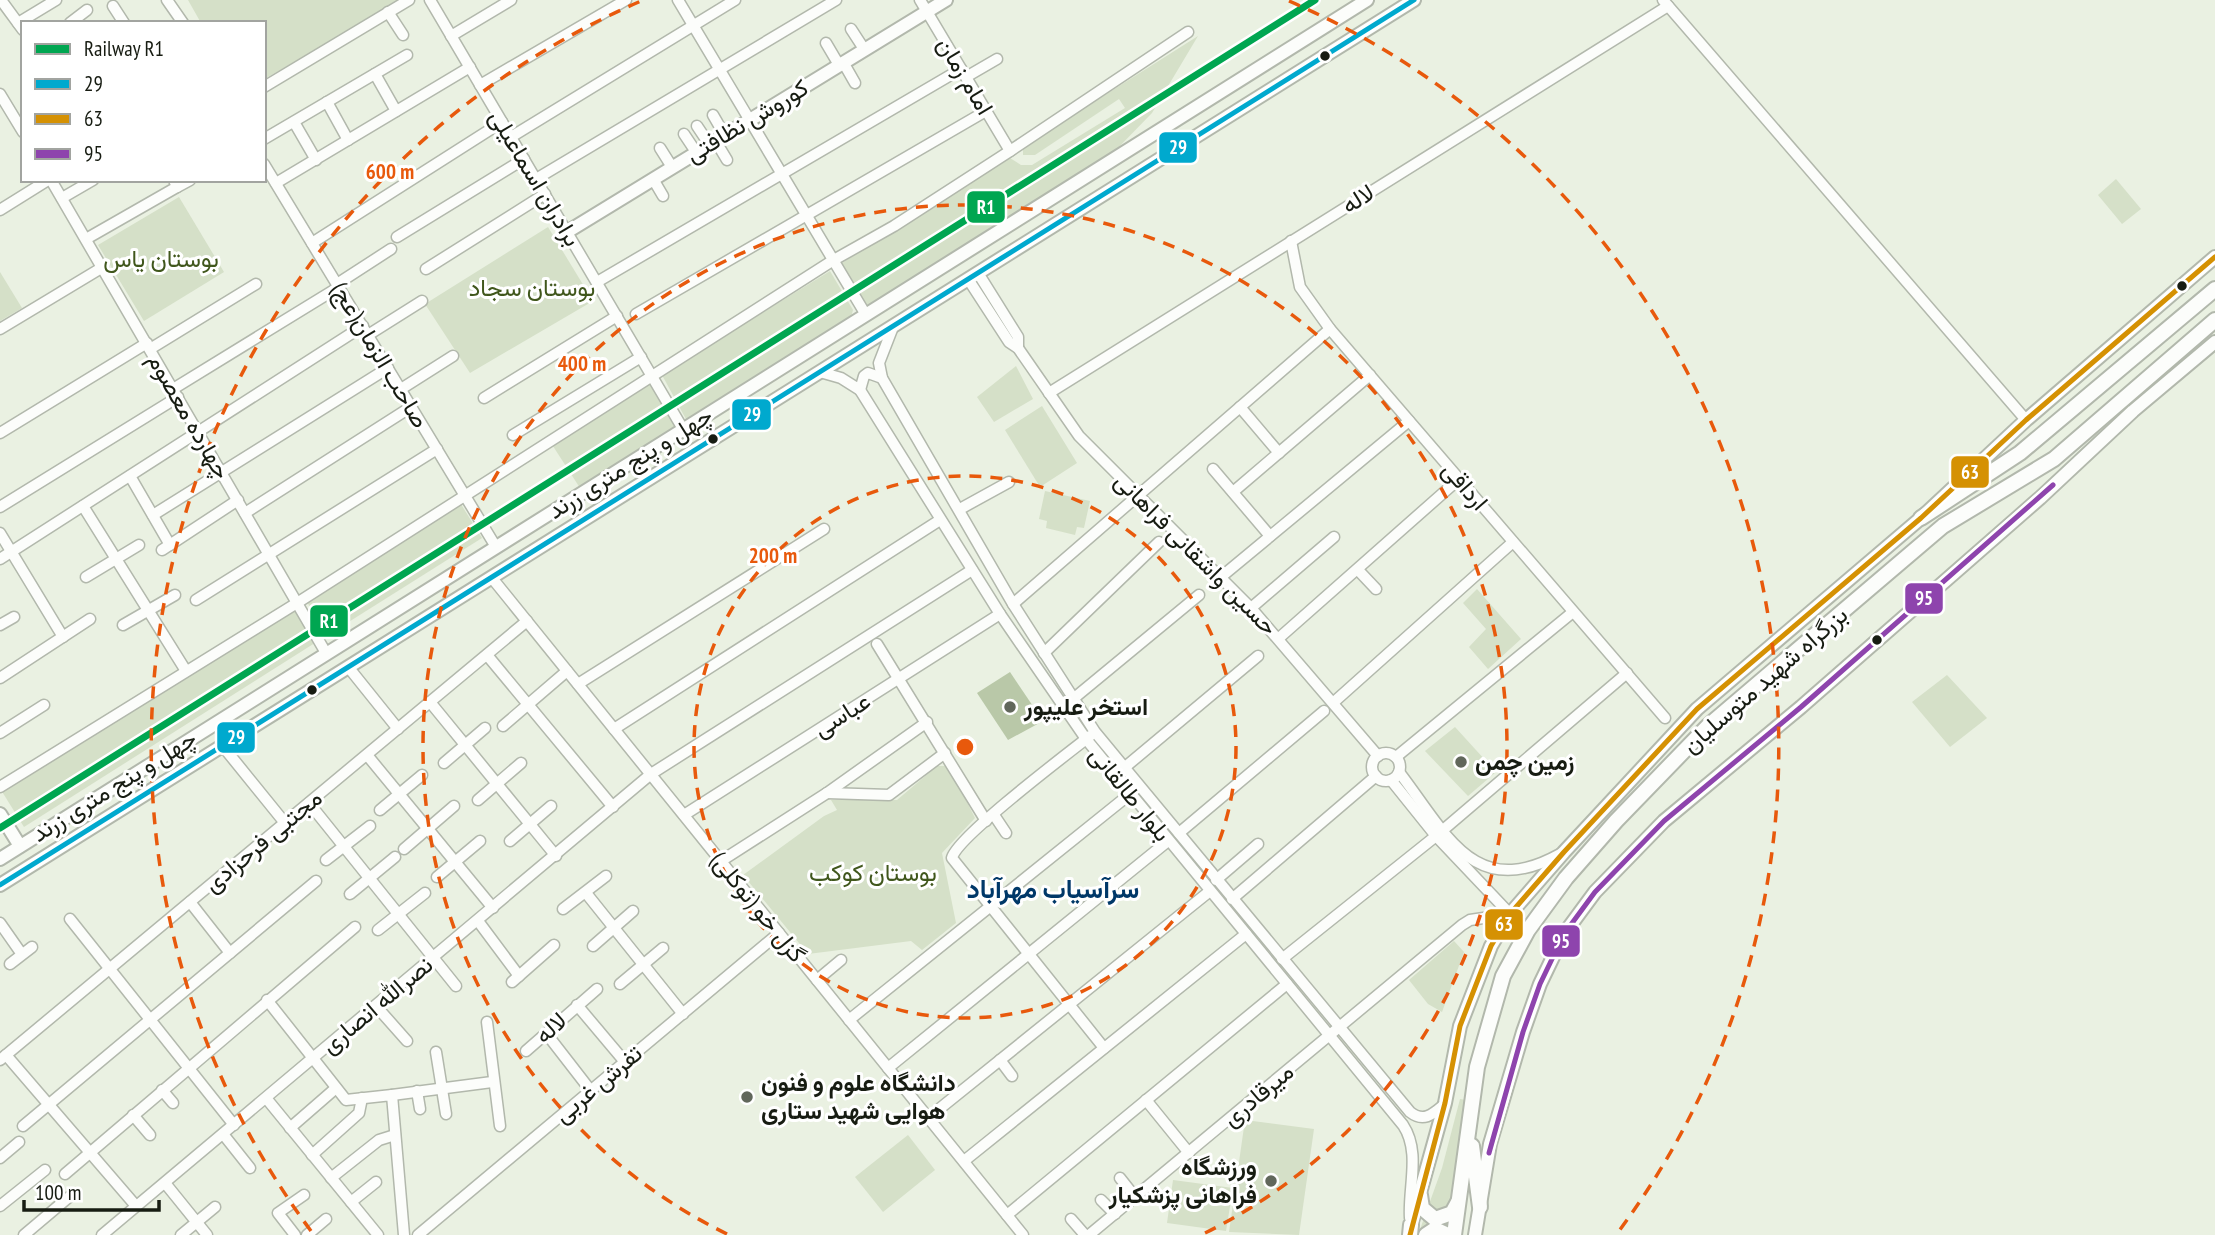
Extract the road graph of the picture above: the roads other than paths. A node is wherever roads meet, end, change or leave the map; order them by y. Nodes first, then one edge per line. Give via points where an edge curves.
1 (54, 0) edge
2 (167, 0) edge
3 (410, 0) edge
4 (430, 0) edge
5 (511, 0) edge
6 (626, 0) edge
7 (678, 0) edge
8 (735, 0) edge
9 (836, 0) edge
10 (946, 0) edge
11 (1367, 0) edge
12 (1414, 0) edge
13 (6, 2) edge
14 (1665, 3) edge
15 (113, 6) dead end
16 (924, 6) edge
17 (88, 10) dead end
18 (388, 12) junction
19 (28, 21) edge
20 (73, 21) edge
21 (123, 21) edge
22 (182, 21) edge
23 (693, 25) junction
24 (20, 27) edge
25 (851, 29) dead end
26 (1188, 32) dead end
27 (403, 35) dead end
28 (451, 36) junction
29 (826, 43) dead end
30 (864, 49) junction
31 (407, 55) dead end
32 (998, 58) dead end
33 (841, 64) junction
34 (470, 67) junction
35 (719, 70) junction
36 (964, 73) junction
37 (374, 74) junction
38 (855, 83) dead end
39 (480, 85) junction
40 (266, 86) edge
41 (0, 94) edge
42 (327, 102) junction
43 (396, 111) junction
44 (986, 111) junction
45 (713, 115) dead end
46 (749, 120) junction
47 (293, 122) junction
48 (502, 122) junction
49 (697, 126) dead end
50 (21, 129) edge
51 (684, 134) dead end
52 (511, 137) junction
53 (266, 138) edge
54 (716, 139) junction
55 (348, 140) junction
56 (660, 148) dead end
57 (1010, 151) junction
58 (696, 152) junction
59 (524, 159) junction
60 (316, 160) junction
61 (727, 160) dead end
62 (266, 167) edge
63 (672, 167) junction
64 (782, 173) junction
65 (536, 178) junction
66 (653, 178) junction
67 (47, 182) edge
68 (51, 182) edge
69 (90, 182) edge
70 (276, 183) junction
71 (176, 184) edge
72 (545, 194) junction
73 (663, 196) dead end
74 (62, 198) junction
75 (0, 210) edge
76 (1026, 214) junction
77 (807, 216) junction
78 (567, 232) junction
79 (397, 237) dead end
80 (1032, 238) junction
81 (86, 239) junction
82 (1291, 241) junction
83 (312, 243) junction
84 (391, 249) dead end
85 (960, 255) junction
86 (2215, 257) edge
87 (832, 261) junction
88 (103, 267) junction
89 (426, 269) dead end
90 (973, 276) junction
91 (597, 282) junction
92 (256, 284) dead end
93 (338, 286) junction
94 (2215, 289) edge
95 (422, 301) dead end
96 (636, 314) dead end
97 (617, 316) junction
98 (866, 316) junction
99 (2215, 320) edge
100 (893, 327) junction
101 (0, 329) edge
102 (1330, 329) junction
103 (365, 331) junction
104 (2215, 342) edge
105 (149, 346) junction
106 (453, 356) dead end
107 (641, 358) junction
108 (388, 368) junction
109 (820, 372) junction
110 (652, 375) junction
111 (1370, 375) junction
112 (882, 378) junction
113 (401, 389) junction
114 (860, 390) junction
115 (176, 393) junction
116 (1049, 393) junction
117 (484, 398) dead end
118 (411, 407) junction
119 (1240, 407) junction
120 (2133, 411) junction
121 (2026, 420) junction
122 (1409, 421) junction
123 (684, 429) junction
124 (198, 432) junction
125 (0, 433) edge
126 (513, 435) dead end
127 (437, 449) junction
128 (2064, 450) junction
129 (1279, 453) junction
130 (1213, 469) dead end
131 (222, 473) junction
132 (130, 476) junction
133 (1459, 479) junction
134 (1009, 482) dead end
135 (1233, 492) junction
136 (464, 495) junction
137 (1138, 495) junction
138 (238, 500) junction
139 (83, 506) junction
140 (0, 507) edge
141 (960, 509) junction
142 (245, 513) junction
143 (153, 515) junction
144 (1921, 518) junction
145 (940, 520) junction
146 (824, 529) dead end
147 (0, 533) edge
148 (1270, 536) junction
149 (1334, 537) dead end
150 (1159, 542) dead end
151 (1513, 542) junction
152 (139, 545) dead end
153 (496, 547) junction
154 (11, 552) junction
155 (270, 556) junction
156 (0, 559) edge
157 (116, 559) junction
158 (972, 570) junction
159 (1358, 570) junction
160 (86, 577) dead end
161 (1221, 577) junction
162 (492, 578) junction
163 (1376, 590) dead end
164 (1199, 594) dead end
165 (175, 596) dead end
166 (196, 600) dead end
167 (297, 603) junction
168 (1013, 604) junction
169 (1251, 608) junction
170 (149, 612) junction
171 (1573, 612) junction
172 (1000, 614) junction
173 (14, 617) dead end
174 (90, 619) dead end
175 (527, 621) junction
176 (0, 625) edge
177 (123, 625) dead end
178 (63, 637) junction
179 (1279, 638) junction
180 (877, 644) dead end
181 (326, 653) junction
182 (1044, 653) junction
183 (487, 655) junction
184 (1258, 656) dead end
185 (349, 668) junction
186 (187, 671) junction
187 (567, 671) junction
188 (1627, 673) junction
189 (0, 678) edge
190 (899, 679) junction
191 (578, 684) junction
192 (1073, 699) junction
193 (430, 702) junction
194 (1334, 702) junction
195 (527, 704) junction
196 (44, 705) dead end
197 (1324, 711) dead end
198 (1665, 718) dead end
199 (927, 722) junction
200 (503, 726) dead end
201 (485, 728) dead end
202 (398, 729) junction
203 (614, 729) junction
204 (1095, 732) junction
205 (0, 733) edge
206 (1086, 739) junction
207 (221, 744) junction
208 (465, 745) junction
209 (945, 753) junction
210 (367, 755) junction
211 (1378, 756) junction
212 (1396, 757) junction
213 (443, 763) dead end
214 (521, 763) dead end
215 (1124, 768) junction
216 (1399, 772) junction
217 (651, 774) junction
218 (422, 775) dead end
219 (1376, 776) junction
220 (1391, 780) junction
221 (497, 784) junction
222 (0, 787) edge
223 (827, 793) junction
224 (399, 794) junction
225 (1130, 794) junction
226 (478, 800) dead end
227 (309, 803) junction
228 (454, 806) dead end
229 (551, 806) dead end
230 (613, 807) junction
231 (380, 810) dead end
232 (0, 814) edge
233 (684, 816) junction
234 (990, 818) junction
235 (285, 823) junction
236 (530, 824) junction
237 (370, 826) dead end
238 (428, 829) junction
239 (1006, 833) dead end
240 (1179, 833) junction
241 (1440, 833) junction
242 (480, 841) dead end
243 (510, 841) dead end
244 (1168, 841) junction
245 (1258, 844) dead end
246 (20, 846) junction
247 (345, 846) junction
248 (404, 849) dead end
249 (1563, 852) junction
250 (556, 856) junction
251 (395, 857) dead end
252 (0, 859) edge
253 (326, 860) dead end
254 (721, 861) junction
255 (455, 862) junction
256 (606, 876) dead end
257 (370, 877) junction
258 (437, 877) dead end
259 (1216, 880) junction
260 (316, 881) dead end
261 (0, 884) edge
262 (1210, 891) junction
263 (425, 893) dead end
264 (586, 893) junction
265 (350, 894) dead end
266 (1232, 899) junction
267 (190, 902) junction
268 (989, 907) junction
269 (493, 908) junction
270 (563, 909) dead end
271 (633, 911) dead end
272 (399, 912) junction
273 (1510, 914) junction
274 (70, 919) dead end
275 (478, 921) junction
276 (0, 923) edge
277 (355, 927) dead end
278 (614, 929) junction
279 (378, 930) dead end
280 (779, 933) junction
281 (1246, 934) junction
282 (554, 945) dead end
283 (32, 947) dead end
284 (593, 947) dead end
285 (663, 948) dead end
286 (21, 953) junction
287 (230, 953) junction
288 (1027, 954) junction
289 (435, 957) junction
290 (1282, 959) junction
291 (841, 960) dead end
292 (10, 964) dead end
293 (644, 965) junction
294 (111, 968) junction
295 (817, 980) junction
296 (621, 984) dead end
297 (1287, 984) junction
298 (456, 986) dead end
299 (597, 989) dead end
300 (267, 1000) junction
301 (578, 1005) junction
302 (1069, 1005) junction
303 (376, 1006) junction
304 (683, 1014) junction
305 (152, 1020) junction
306 (849, 1020) junction
307 (487, 1022) dead end
308 (1339, 1027) junction
309 (546, 1032) junction
310 (1330, 1035) junction
311 (407, 1041) dead end
312 (1104, 1048) junction
313 (526, 1051) dead end
314 (436, 1052) dead end
315 (3, 1058) edge
316 (313, 1059) junction
317 (1000, 1060) junction
318 (625, 1062) junction
319 (189, 1067) junction
320 (888, 1068) junction
321 (1012, 1076) dead end
322 (492, 1082) junction
323 (336, 1088) junction
324 (441, 1088) junction
325 (163, 1090) junction
326 (417, 1091) junction
327 (590, 1091) junction
328 (391, 1095) junction
329 (266, 1098) junction
330 (362, 1098) junction
331 (1146, 1101) junction
332 (173, 1103) dead end
333 (1445, 1103) junction
334 (48, 1104) junction
335 (420, 1109) dead end
336 (446, 1114) dead end
337 (133, 1115) junction
338 (929, 1118) junction
339 (1470, 1120) junction
340 (234, 1125) junction
341 (23, 1126) dead end
342 (500, 1126) dead end
343 (290, 1128) junction
344 (223, 1134) junction
345 (150, 1135) dead end
346 (396, 1135) junction
347 (19, 1142) dead end
348 (90, 1152) junction
349 (1189, 1153) junction
350 (312, 1155) junction
351 (0, 1158) edge
352 (964, 1161) junction
353 (250, 1168) dead end
354 (45, 1170) dead end
355 (65, 1174) dead end
356 (331, 1178) junction
357 (1120, 1178) dead end
358 (376, 1182) dead end
359 (164, 1183) junction
360 (304, 1195) dead end
361 (1420, 1195) junction
362 (69, 1197) dead end
363 (1135, 1197) junction
364 (1460, 1198) junction
365 (1101, 1200) dead end
366 (351, 1202) junction
367 (0, 1206) edge
368 (136, 1206) junction
369 (215, 1207) dead end
370 (1480, 1207) junction
371 (1115, 1214) junction
372 (1007, 1215) junction
373 (326, 1219) dead end
374 (1071, 1219) dead end
375 (197, 1222) junction
376 (1410, 1230) edge
377 (24, 1235) edge
378 (102, 1235) edge
379 (181, 1235) edge
380 (207, 1235) edge
381 (295, 1235) edge
382 (307, 1235) edge
383 (378, 1235) edge
384 (404, 1235) edge
385 (418, 1235) edge
386 (1023, 1235) edge
387 (1087, 1235) edge
388 (1426, 1235) edge
389 (1448, 1235) edge
390 (1454, 1235) edge
391 (1475, 1235) edge

1 - 19 street
2 - 22 street
3 - 18 street
4 - 28 street, برادران اسماعیلی
5 - 28 street
6 - 39 street
7 - 23 street
8 - 23 street
9 - 35 street
10 - 16 main road, کوروش نظافتی
11 - 76 main road, چهل و پنج متری زرند
12 - 80 main road, چهل و پنج متری زرند
13 - 24 street
14 - 82 street, لاله
14 - 121 street
15 - 21 street
16 - 30 main road, کوروش نظافتی
16 - 36 street, امام زمان
17 - 20 street
18 - 27 street
18 - 40 street
23 - 35 street
23 - 52 street
25 - 30 street
26 - 57 street
28 - 34 street, برادران اسماعیلی
29 - 33 street
30 - 33 main road, کوروش نظافتی
31 - 37 street
32 - 36 street
33 - 38 street
33 - 46 main road, کوروش نظافتی
34 - 39 street, برادران اسماعیلی
34 - 43 street
35 - 46 street
35 - 65 street
36 - 44 street, امام زمان
36 - 64 street
37 - 42 street
37 - 43 street
39 - 48 street, برادران اسماعیلی
41 - 50 street
42 - 47 street
42 - 55 street
43 - 55 street
44 - 57 street, امام زمان
44 - 77 street
45 - 54 street
46 - 54 main road, کوروش نظافتی
46 - 64 street
47 - 53 street
47 - 60 street
48 - 52 street, برادران اسماعیلی
48 - 83 street
49 - 54 street
51 - 58 street
52 - 59 street, برادران اسماعیلی
54 - 58 main road, کوروش نظافتی
54 - 61 street
55 - 60 street
56 - 63 street
57 - 87 street
58 - 63 main road, کوروش نظافتی
59 - 65 street, برادران اسماعیلی
59 - 79 street
60 - 70 street
62 - 70 street, صاحب الزمان(عج)
63 - 66 main road, کوروش نظافتی
64 - 77 street
64 - 91 street
65 - 72 street, برادران اسماعیلی
66 - 73 street
66 - 78 main road, کوروش نظافتی
67 - 75 street
68 - 74 street, چهارده معصوم
69 - 74 street
70 - 83 street, صاحب الزمان(عج)
71 - 81 street
72 - 78 street, برادران اسماعیلی
72 - 89 street
74 - 81 street, چهارده معصوم
76 - 80 main road via 1009,237 1019,242
76 - 85 main road, چهل و پنج متری زرند
77 - 87 street
77 - 96 street
78 - 91 street, برادران اسماعیلی
80 - 90 main road, چهل و پنج متری زرند
81 - 88 street, چهارده معصوم
82 - 102 street, ارداقی via 1300,288
82 - 116 street, لاله
83 - 93 street, صاحب الزمان(عج)
84 - 93 street
85 - 90 main road
85 - 98 main road, چهل و پنج متری زرند
86 - 121 main road
87 - 98 street
87 - 110 street
88 - 101 street
88 - 105 street, چهارده معصوم
90 - 100 main road, چهل و پنج متری زرند
90 - 116 street, حسین واشقانی فراهانی via 1009,342
91 - 97 street, برادران اسماعیلی
92 - 105 street
93 - 103 street, صاحب الزمان(عج)
93 - 115 street
94 - 144 highway via 2020,453
95 - 103 street
97 - 107 street, برادران اسماعیلی
97 - 117 street
98 - 123 main road, چهل و پنج متری زرند
99 - 128 highway, بزرگراه شهید متوسلیان
100 - 109 main road, چهل و پنج متری زرند
100 - 112 street via 879,363
102 - 111 street, ارداقی
102 - 119 street
103 - 108 street, صاحب الزمان(عج)
103 - 124 street
104 - 120 main road
105 - 115 street, چهارده معصوم
105 - 125 street
106 - 113 street
107 - 110 street, برادران اسماعیلی
107 - 126 street
108 - 113 street, صاحب الزمان(عج)
108 - 131 street
109 - 114 street
109 - 162 main road, چهل و پنج متری زرند
110 - 123 street, برادران اسماعیلی
110 - 136 street
111 - 122 street, ارداقی
111 - 129 street
112 - 114 street via 863,376
112 - 141 street, بلوار طالقانی
113 - 118 street, صاحب الزمان(عج)
114 - 145 street, بلوار طالقانی
115 - 124 street, چهارده معصوم
115 - 140 street
116 - 137 street, حسین واشقانی فراهانی via 1079,436
118 - 127 street, صاحب الزمان(عج)
118 - 142 street
119 - 129 street
119 - 137 street
120 - 128 main road
120 - 370 main road via 1801,707 1664,821 1595,892 1564,934 1539,984 1490,1144
121 - 144 main road
122 - 133 street, ارداقی
122 - 148 street
123 - 153 main road, چهل و پنج متری زرند
124 - 131 street, چهارده معصوم
124 - 132 street
127 - 136 street, صاحب الزمان(عج)
127 - 155 street
128 - 339 highway, بزرگراه شهید متوسلیان via 1943,526 1708,726 1616,821 1528,930 1503,976 1477,1067
129 - 135 street
130 - 135 street
131 - 138 street, چهارده معصوم
131 - 143 street
132 - 139 street
132 - 143 street
133 - 151 street, ارداقی
133 - 159 street
134 - 141 street
135 - 148 street
136 - 153 street, صاحب الزمان(عج)
136 - 167 street
137 - 161 street, حسین واشقانی فراهانی
137 - 168 street
138 - 142 street, چهارده معصوم
138 - 143 street via 166,548
139 - 154 street
139 - 157 street
141 - 168 street, بلوار طالقانی
142 - 155 street, چهارده معصوم
144 - 249 main road via 1697,709
145 - 158 street, بلوار طالقانی
145 - 203 street
146 - 191 street
147 - 154 street
148 - 161 street
149 - 169 street
150 - 182 street
151 - 171 street, ارداقی
151 - 194 street
152 - 157 street
153 - 181 main road, چهل و پنج متری زرند
154 - 156 street
154 - 178 street
155 - 166 street
155 - 167 street, چهارده معصوم
157 - 160 street
157 - 170 street
158 - 172 street, بلوار طالقانی
158 - 217 street, نصرالله انصاری
159 - 163 street
159 - 179 street
161 - 169 street, حسین واشقانی فراهانی
162 - 175 street, گزل خو (توکلی)
162 - 185 main road, چهل و پنج متری زرند
164 - 192 street
165 - 170 street
167 - 181 street, چهارده معصوم
167 - 186 street
168 - 182 street, بلوار طالقانی
169 - 179 street, حسین واشقانی فراهانی
170 - 177 street
170 - 186 street
171 - 188 street, ارداقی
171 - 212 street
172 - 190 street, عباسی
172 - 206 street, بلوار طالقانی
173 - 176 street
174 - 178 street
175 - 183 street, مجتبی فرحزادی
175 - 187 street, گزل خو (توکلی)
178 - 189 street
179 - 194 street, حسین واشقانی فراهانی
180 - 190 street
181 - 246 main road, چهل و پنج متری زرند
182 - 192 street, بلوار طالقانی
183 - 193 street, مجتبی فرحزادی
183 - 195 street
184 - 215 street
185 - 202 street
185 - 207 main road, چهل و پنج متری زرند
186 - 222 street
187 - 191 street, گزل خو (توکلی)
187 - 195 street
188 - 198 street, ارداقی
188 - 241 street
190 - 199 street
190 - 233 street, عباسی
191 - 203 street, گزل خو (توکلی)
192 - 204 street, بلوار طالقانی
193 - 202 street, مجتبی فرحزادی
193 - 208 street
194 - 211 street, حسین واشقانی فراهانی
195 - 200 street
195 - 230 street
196 - 205 street
197 - 240 street
199 - 209 street
199 - 223 street
201 - 208 street
202 - 210 street, مجتبی فرحزادی
203 - 217 street, گزل خو (توکلی)
204 - 206 street
204 - 215 street, بلوار طالقانی
206 - 225 street, بلوار طالقانی
206 - 234 street
207 - 235 street
207 - 261 main road, چهل و پنج متری زرند
208 - 213 street
208 - 221 street
209 - 223 street via 889,794
209 - 234 street
210 - 224 street
210 - 227 street, مجتبی فرحزادی
211 - 212 street
211 - 219 street via 1373,766
212 - 216 street
214 - 221 street
215 - 240 street, بلوار طالقانی
216 - 220 street
216 - 241 street
217 - 230 street, نصرالله انصاری
217 - 233 street, گزل خو (توکلی)
218 - 224 street
219 - 220 street
219 - 266 street
220 - 241 street
221 - 226 street
221 - 236 street
223 - 254 street
224 - 231 street
224 - 238 street
225 - 244 street, بلوار طالقانی
225 - 268 street
227 - 235 street, مجتبی فرحزادی
227 - 247 street
228 - 238 street
229 - 236 street
230 - 250 street, نصرالله انصاری
232 - 246 main road
233 - 254 street, گزل خو (توکلی)
234 - 239 street
234 - 268 street via 954,851 953,861
235 - 267 street, مجتبی فرحزادی
236 - 243 street
236 - 250 street
237 - 247 street
238 - 248 street
238 - 255 street
240 - 259 street, بلوار طالقانی
241 - 249 street via 1473,862 1503,871 1535,868
241 - 273 street
241 - 290 street
242 - 255 street
244 - 262 street, بلوار طالقانی
244 - 288 street
245 - 259 street
246 - 252 main road, چهل و پنج متری زرند
247 - 253 street
247 - 257 street
249 - 273 main road
250 - 269 street, نصرالله انصاری
251 - 257 street
254 - 280 street, گزل خو (توکلی)
255 - 258 street
255 - 269 street
256 - 264 street
257 - 265 street
257 - 272 street
259 - 266 street, بلوار طالقانی
260 - 287 street
262 - 281 street, بلوار طالقانی
262 - 302 street
263 - 272 street
264 - 270 street
264 - 278 street
266 - 290 street, بلوار طالقانی
267 - 287 street
267 - 294 street, مجتبی فرحزادی
268 - 288 street
268 - 306 street
269 - 275 street, نصرالله انصاری
271 - 278 street
272 - 279 street
272 - 289 street
273 - 308 street via 1462,925
273 - 333 main road via 1491,946 1460,1026
274 - 294 street
275 - 282 street via 516,979
275 - 289 street, نصرالله انصاری
276 - 286 street
277 - 300 street
278 - 284 street
278 - 293 street
280 - 295 street, گزل خو (توکلی)
280 - 304 street, تفرش غربی
281 - 297 street, بلوار طالقانی
281 - 312 street
283 - 286 street
285 - 293 street
286 - 292 street
287 - 305 street
288 - 302 street
288 - 320 street
289 - 298 street
289 - 303 street, نصرالله انصاری
290 - 308 street, بلوار طالقانی
291 - 295 street
293 - 296 street
293 - 304 street
294 - 305 street
294 - 315 street, مجتبی فرحزادی
295 - 306 street, گزل خو (توکلی)
297 - 310 street, بلوار طالقانی
297 - 331 street
299 - 301 street, لاله
300 - 316 street
300 - 319 street
301 - 309 street, لاله
301 - 318 street, لاله
302 - 312 street
302 - 317 street
303 - 311 street
303 - 316 street, نصرالله انصاری
304 - 318 street, تفرش غربی
305 - 319 street
305 - 334 street
306 - 320 street, گزل خو (توکلی)
307 - 322 street
308 - 310 street, میرقادری
308 - 333 street, بلوار طالقانی via 1413,1115 1429,1117
309 - 313 street, لاله
309 - 327 street
310 - 349 street, میرقادری
310 - 376 street, بلوار طالقانی via 1411,1139
312 - 352 street
314 - 324 street
315 - 334 street
316 - 323 street
316 - 329 street, نصرالله انصاری
317 - 321 street
317 - 338 street
318 - 327 street, تفرش غربی
319 - 325 street
319 - 340 street
320 - 338 street, گزل خو (توکلی)
322 - 324 street
322 - 342 street
323 - 330 street via 346,1100
323 - 343 street
324 - 326 street
324 - 336 street
325 - 332 street
325 - 337 street
326 - 328 street
326 - 335 street
327 - 385 street, تفرش غربی
328 - 330 street
328 - 346 street
329 - 340 street, نصرالله انصاری
329 - 343 street
330 - 350 street via 359,1113
331 - 349 street
331 - 372 street
333 - 361 main road
334 - 341 street
334 - 348 street
337 - 345 street
337 - 348 street
338 - 352 street, گزل خو (توکلی)
339 - 364 highway, بزرگراه شهید متوسلیان
339 - 370 highway
340 - 344 street, نصرالله انصاری
343 - 350 street
344 - 353 street
344 - 359 street, نصرالله انصاری
346 - 356 street via 379,1140
346 - 384 street
347 - 351 street
348 - 355 street
348 - 368 street
349 - 363 street, میرقادری
350 - 356 street
352 - 372 street, گزل خو (توکلی)
354 - 367 street
356 - 366 street
357 - 363 street
358 - 366 street
359 - 368 street, نصرالله انصاری
359 - 375 street
360 - 381 street via 278,1213
361 - 364 highway via 1426,1215 1435,1219 1452,1213
361 - 376 main road
362 - 377 street
363 - 371 street, میرقادری
364 - 390 highway, بزرگراه شهید متوسلیان
365 - 371 street
366 - 383 street
368 - 378 street, نصرالله انصاری
369 - 375 street
370 - 391 main road
371 - 387 street, میرقادری
372 - 386 street, گزل خو (توکلی)
373 - 382 street
374 - 387 street
375 - 379 street
375 - 380 street
388 - 389 highway via 1436,1229

